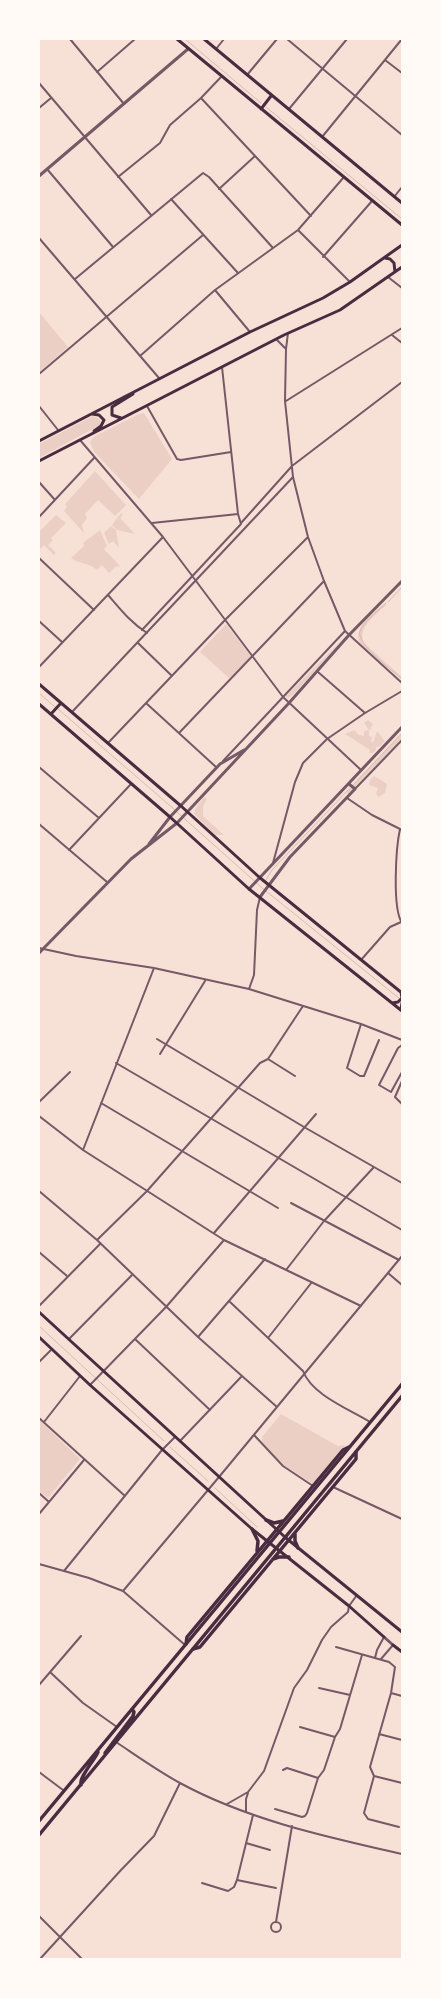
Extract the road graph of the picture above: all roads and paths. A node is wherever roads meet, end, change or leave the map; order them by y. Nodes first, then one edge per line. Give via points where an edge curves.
1 (70, 39) edge
2 (135, 39) edge
3 (177, 39) edge
4 (204, 39) edge
5 (224, 39) edge
6 (277, 39) edge
7 (287, 39) edge
8 (347, 39) edge
9 (402, 39) edge
10 (188, 49) junction
11 (216, 49) junction
12 (385, 60) junction
13 (323, 68) junction
14 (97, 72) junction
15 (402, 73) edge
16 (247, 75) junction
17 (221, 77) junction
18 (39, 83) edge
19 (271, 96) junction
20 (355, 96) junction
21 (52, 98) junction
22 (201, 98) junction
23 (124, 104) junction
24 (39, 108) edge
25 (261, 109) junction
26 (288, 109) junction
27 (402, 135) edge
28 (322, 137) junction
29 (86, 138) junction
30 (254, 156) junction
31 (47, 169) junction
32 (39, 176) edge
33 (118, 177) junction
34 (344, 177) junction
35 (402, 187) edge
36 (219, 189) junction
37 (394, 197) junction
38 (171, 198) junction
39 (373, 200) junction
40 (402, 203) edge
41 (151, 215) junction
42 (311, 216) junction
43 (402, 225) edge
44 (298, 230) junction
45 (203, 235) junction
46 (39, 238) edge
47 (402, 245) edge
48 (113, 247) junction
49 (273, 248) junction
50 (323, 257) junction
51 (384, 258) junction
52 (402, 267) edge
53 (395, 272) junction
54 (238, 273) junction
55 (388, 276) junction
56 (74, 279) junction
57 (350, 282) junction
58 (402, 288) edge
59 (215, 290) junction
60 (106, 317) junction
61 (402, 328) edge
62 (250, 332) junction
63 (288, 333) junction
64 (392, 334) junction
65 (276, 339) junction
66 (402, 343) edge
67 (286, 349) junction
68 (140, 356) junction
69 (222, 367) junction
70 (39, 374) edge
71 (159, 378) junction
72 (402, 382) edge
73 (139, 389) junction
74 (285, 401) junction
75 (39, 406) edge
76 (147, 406) junction
77 (91, 414) junction
78 (122, 418) junction
79 (58, 431) junction
80 (88, 436) junction
81 (80, 440) junction
82 (39, 441) edge
83 (231, 452) junction
84 (94, 458) junction
85 (39, 461) edge
86 (292, 466) junction
87 (293, 477) junction
88 (39, 482) edge
89 (55, 500) junction
90 (238, 514) junction
91 (39, 517) edge
92 (152, 523) junction
93 (241, 524) junction
94 (164, 537) junction
95 (308, 537) junction
96 (39, 558) edge
97 (193, 575) junction
98 (196, 579) junction
99 (324, 581) junction
100 (402, 582) edge
101 (108, 595) junction
102 (94, 610) junction
103 (226, 619) junction
104 (39, 621) edge
105 (142, 630) junction
106 (345, 631) junction
107 (147, 633) junction
108 (349, 635) junction
109 (62, 642) junction
110 (138, 643) junction
111 (253, 656) junction
112 (39, 667) edge
113 (318, 672) junction
114 (172, 676) junction
115 (402, 683) edge
116 (39, 684) edge
117 (402, 691) edge
118 (283, 697) junction
119 (146, 703) junction
120 (59, 704) junction
121 (289, 704) junction
122 (40, 706) edge
123 (72, 712) junction
124 (365, 713) junction
125 (51, 714) junction
126 (402, 727) edge
127 (179, 733) junction
128 (328, 739) junction
129 (402, 740) edge
130 (108, 743) junction
131 (248, 748) junction
132 (220, 764) junction
133 (39, 766) edge
134 (216, 768) junction
135 (361, 770) junction
136 (131, 784) junction
137 (348, 784) junction
138 (355, 789) junction
139 (347, 798) junction
140 (180, 807) junction
141 (187, 813) junction
142 (171, 816) junction
143 (100, 818) junction
144 (177, 822) junction
145 (39, 824) edge
146 (401, 829) edge
147 (145, 849) junction
148 (69, 850) junction
149 (273, 863) junction
150 (258, 879) junction
151 (107, 882) junction
152 (250, 887) junction
153 (268, 887) junction
154 (261, 896) junction
155 (402, 908) edge
156 (399, 912) junction
157 (401, 922) edge
158 (41, 948) edge
159 (39, 953) edge
160 (361, 960) junction
161 (154, 968) junction
162 (205, 980) junction
163 (249, 989) junction
164 (402, 992) edge
165 (392, 1003) junction
166 (402, 1003) edge
167 (304, 1006) junction
168 (402, 1011) edge
169 (360, 1024) junction
170 (157, 1039) dead end
171 (379, 1040) dead end
172 (402, 1040) edge
173 (167, 1045) junction
174 (402, 1045) edge
175 (160, 1054) dead end
176 (268, 1059) junction
177 (116, 1063) junction
178 (70, 1072) dead end
179 (402, 1072) edge
180 (295, 1076) dead end
181 (402, 1081) edge
182 (239, 1087) junction
183 (39, 1102) edge
184 (101, 1103) junction
185 (402, 1104) edge
186 (316, 1114) dead end
187 (39, 1116) edge
188 (211, 1119) junction
189 (304, 1127) junction
190 (83, 1150) junction
191 (182, 1151) junction
192 (279, 1158) junction
193 (374, 1167) junction
194 (402, 1183) edge
195 (147, 1190) junction
196 (249, 1190) junction
197 (39, 1191) edge
198 (345, 1197) junction
199 (291, 1203) dead end
200 (278, 1208) dead end
201 (324, 1221) junction
202 (402, 1230) edge
203 (213, 1233) junction
204 (97, 1240) junction
205 (224, 1240) junction
206 (100, 1244) junction
207 (39, 1252) edge
208 (402, 1256) edge
209 (265, 1259) junction
210 (399, 1260) junction
211 (286, 1270) junction
212 (388, 1273) junction
213 (132, 1275) junction
214 (67, 1276) junction
215 (312, 1282) junction
216 (402, 1285) edge
217 (229, 1301) junction
218 (39, 1306) edge
219 (361, 1306) junction
220 (166, 1307) junction
221 (39, 1312) edge
222 (39, 1337) edge
223 (198, 1337) junction
224 (268, 1338) junction
225 (69, 1339) junction
226 (135, 1339) junction
227 (52, 1349) junction
228 (39, 1362) edge
229 (103, 1371) junction
230 (304, 1375) junction
231 (81, 1376) junction
232 (242, 1376) junction
233 (402, 1384) edge
234 (90, 1385) junction
235 (402, 1396) edge
236 (277, 1408) junction
237 (210, 1410) junction
238 (39, 1418) edge
239 (44, 1422) junction
240 (370, 1422) junction
241 (254, 1435) junction
242 (175, 1437) junction
243 (180, 1441) junction
244 (350, 1447) junction
245 (162, 1450) junction
246 (356, 1452) junction
247 (85, 1459) junction
248 (219, 1478) junction
249 (313, 1486) junction
250 (333, 1486) junction
251 (208, 1490) junction
252 (39, 1493) edge
253 (125, 1496) junction
254 (49, 1502) junction
255 (39, 1514) edge
256 (286, 1519) junction
257 (402, 1519) edge
258 (266, 1520) junction
259 (280, 1526) junction
260 (252, 1530) junction
261 (277, 1530) junction
262 (296, 1531) junction
263 (293, 1535) junction
264 (288, 1540) junction
265 (266, 1542) junction
266 (263, 1546) junction
267 (298, 1548) junction
268 (279, 1551) junction
269 (256, 1554) junction
270 (276, 1555) junction
271 (289, 1557) junction
272 (272, 1560) junction
273 (39, 1564) edge
274 (64, 1571) junction
275 (123, 1591) junction
276 (357, 1595) junction
277 (350, 1606) junction
278 (402, 1632) edge
279 (81, 1636) dead end
280 (384, 1638) junction
281 (186, 1644) junction
282 (393, 1645) junction
283 (336, 1647) dead end
284 (193, 1649) junction
285 (402, 1652) edge
286 (363, 1655) junction
287 (375, 1658) junction
288 (381, 1659) junction
289 (50, 1672) junction
290 (39, 1685) edge
291 (319, 1688) dead end
292 (391, 1693) junction
293 (350, 1695) junction
294 (402, 1696) edge
295 (132, 1709) junction
296 (300, 1726) dead end
297 (117, 1727) junction
298 (379, 1734) junction
299 (334, 1737) junction
300 (402, 1740) edge
301 (116, 1742) junction
302 (100, 1747) junction
303 (102, 1759) junction
304 (283, 1770) dead end
305 (39, 1772) edge
306 (374, 1776) junction
307 (318, 1778) junction
308 (180, 1783) junction
309 (402, 1783) edge
310 (81, 1785) junction
311 (64, 1791) junction
312 (248, 1792) junction
313 (227, 1804) junction
314 (275, 1809) dead end
315 (246, 1812) junction
316 (253, 1815) junction
317 (39, 1821) edge
318 (292, 1826) junction
319 (399, 1827) dead end
320 (39, 1835) edge
321 (246, 1843) junction
322 (270, 1850) dead end
323 (402, 1854) edge
324 (237, 1880) junction
325 (202, 1883) dead end
326 (276, 1888) dead end
327 (39, 1916) edge
328 (276, 1922) junction
329 (61, 1937) junction
330 (40, 1959) edge
331 (82, 1959) edge

1 - 14 street
2 - 14 street
3 - 10 main road
4 - 11 main road
5 - 11 street
6 - 16 street
7 - 13 street
8 - 13 street
9 - 12 street
10 - 17 main road
10 - 23 street
11 - 16 main road
12 - 15 street
12 - 20 street
13 - 20 street
13 - 26 street
14 - 23 street
16 - 19 main road
17 - 22 street
17 - 25 main road
18 - 21 street
19 - 25 main road
19 - 26 main road
20 - 27 street
20 - 28 street
21 - 24 street
21 - 29 street
22 - 30 street
22 - 33 street via 170,125 160,143
23 - 29 street
25 - 34 main road
26 - 28 main road
28 - 37 main road
29 - 31 street
29 - 33 street
30 - 36 street
30 - 42 street
31 - 32 street
31 - 48 street
33 - 41 street
34 - 39 main road
34 - 42 street
35 - 37 street
36 - 38 street via 205,173 200,174
36 - 49 street
37 - 40 main road
38 - 41 street
38 - 45 street
39 - 43 main road
39 - 50 street
41 - 48 street
42 - 44 street
44 - 49 street
44 - 50 street
45 - 54 street
45 - 60 street
46 - 56 street
47 - 51 main road
48 - 56 street
49 - 54 street
50 - 57 street
51 - 53 main road via 390,259 394,264
51 - 57 main road
52 - 53 main road
53 - 55 main road
54 - 59 street
55 - 58 street
55 - 63 main road via 340,310
56 - 60 street
57 - 62 main road via 323,298
59 - 62 street
59 - 68 street
60 - 68 street
60 - 70 street
61 - 64 street
62 - 71 main road
63 - 65 main road
63 - 67 street
64 - 66 street
64 - 74 street
65 - 67 street
65 - 69 main road
67 - 74 street
68 - 71 street
69 - 76 main road
69 - 83 street
71 - 73 main road
72 - 86 street
73 - 77 main road
73 - 78 main road via 112,407 112,415
74 - 86 street
75 - 79 street
76 - 78 main road
76 - 83 street via 177,459
77 - 79 main road
77 - 80 main road via 99,415 104,420 101,426
78 - 80 main road
79 - 82 main road
80 - 81 main road
81 - 84 street
81 - 85 main road
83 - 90 street
84 - 89 street
84 - 92 street
86 - 87 street
86 - 93 street
87 - 95 street
87 - 98 street
88 - 89 street
89 - 91 street
90 - 92 street
90 - 93 street
92 - 94 street
93 - 97 street
94 - 97 street
94 - 101 street
95 - 99 street
95 - 103 street
96 - 102 street
97 - 98 street
97 - 105 street
98 - 103 street
98 - 107 street
99 - 106 street
99 - 111 street
100 - 108 street
101 - 102 street
101 - 105 street via 127,618
102 - 109 street
103 - 111 street
103 - 114 street
104 - 109 street
105 - 107 street
106 - 108 street
106 - 118 street
107 - 110 street
108 - 113 street
108 - 115 street
109 - 112 street
110 - 114 street
110 - 123 street
111 - 118 street
111 - 127 street
113 - 121 street
113 - 124 street
114 - 119 street
116 - 120 main road
117 - 124 street
118 - 121 street
118 - 132 street
119 - 127 street
119 - 130 street
120 - 123 main road
120 - 125 main road
121 - 128 street
121 - 131 street
122 - 125 main road
123 - 130 main road
124 - 128 street
125 - 136 main road
126 - 135 street
127 - 134 street
128 - 135 street
128 - 149 street via 314,751 299,770
129 - 138 street
130 - 140 main road
131 - 132 street
131 - 141 street
132 - 134 street
133 - 143 street
134 - 140 street
135 - 137 street
136 - 142 main road
136 - 143 street
137 - 138 street
137 - 149 street
138 - 139 street
139 - 146 street via 372,815
139 - 153 street via 290,857
140 - 141 main road
140 - 142 street
141 - 144 street
141 - 150 main road
142 - 144 main road
142 - 147 street
143 - 148 street
144 - 147 street
144 - 152 main road
145 - 148 street
146 - 156 street via 396,845 395,863
147 - 151 street
148 - 151 street
149 - 150 street
150 - 152 street
150 - 153 main road
151 - 158 street
152 - 154 main road
153 - 154 street
153 - 160 main road
154 - 163 street via 257,910 254,975
154 - 165 main road
155 - 156 street
156 - 157 street
157 - 160 street via 390,927
158 - 159 street
158 - 161 street
160 - 164 main road
161 - 162 street
161 - 177 street
162 - 163 street
162 - 173 street
163 - 167 street
164 - 165 main road via 402,998
165 - 168 main road
166 - 168 main road
167 - 169 street
167 - 176 street
169 - 171 street via 347,1068 364,1076
169 - 172 street
170 - 173 street
173 - 175 street
173 - 182 street
174 - 179 street via 398,1048 379,1086 391,1092
176 - 180 street
176 - 182 street
177 - 184 street
177 - 188 street
178 - 183 street
181 - 185 street via 395,1097
182 - 188 street
182 - 189 street
184 - 190 street
184 - 191 street
186 - 189 street
187 - 190 street
188 - 191 street
188 - 192 street
189 - 192 street
189 - 193 street
190 - 195 street
191 - 195 street
191 - 196 street
192 - 196 street
192 - 198 street
193 - 194 street
193 - 198 street
195 - 203 street
195 - 204 street
196 - 200 street
196 - 203 street
197 - 204 street
198 - 201 street
198 - 202 street
199 - 201 street
201 - 210 street
201 - 211 street
203 - 205 street
204 - 206 street
205 - 209 street
205 - 220 street
206 - 213 street
206 - 214 street
207 - 214 street
208 - 210 street
209 - 211 street
209 - 217 street
210 - 212 street
211 - 215 street
212 - 216 street
212 - 219 street
213 - 220 street
213 - 225 street
214 - 218 street
215 - 219 street
215 - 224 street
217 - 223 street
217 - 224 street
219 - 230 street
220 - 223 street
220 - 226 street
221 - 225 main road
222 - 227 main road
223 - 232 street
224 - 230 street via 303,1370
225 - 229 main road
226 - 229 street
226 - 237 street
227 - 228 street
227 - 231 main road
229 - 234 street
229 - 242 main road
230 - 236 street
230 - 240 street via 321,1393
231 - 234 main road
231 - 239 street
232 - 236 street
232 - 237 street
233 - 240 main road
234 - 245 main road
235 - 246 main road
236 - 241 street
237 - 243 street
238 - 239 street
239 - 247 street
240 - 244 main road
241 - 248 street
241 - 249 street via 283,1466
242 - 243 main road
242 - 245 street
243 - 248 main road
244 - 249 main road via 343,1450
244 - 281 main road
245 - 251 main road
245 - 253 street
246 - 250 main road via 356,1459
246 - 284 main road
247 - 253 street
247 - 254 street
248 - 251 street
248 - 258 main road
249 - 256 main road
250 - 257 street
250 - 262 main road
251 - 260 main road
251 - 275 street
252 - 254 street
253 - 274 street
254 - 255 street
256 - 258 main road via 274,1523
256 - 259 main road
258 - 261 main road
259 - 261 main road
259 - 263 main road via 282,1533
260 - 265 main road
260 - 269 main road via 258,1541
261 - 264 main road
261 - 265 main road
262 - 263 main road
262 - 267 main road via 294,1541
263 - 264 main road
264 - 267 main road
264 - 268 main road
265 - 266 main road
265 - 268 main road
266 - 269 main road
266 - 270 main road via 270,1546
267 - 276 main road
268 - 270 main road
268 - 271 main road
269 - 281 main road via 187,1637
270 - 272 main road
271 - 272 main road
271 - 277 main road
272 - 284 main road via 200,1646
273 - 274 street
274 - 275 street
275 - 281 street
276 - 277 street
276 - 278 main road
277 - 280 main road
277 - 312 street via 348,1612 331,1627 322,1640 307,1670 294,1688 267,1765
279 - 289 street
280 - 282 street
280 - 287 street
281 - 295 main road
282 - 285 main road
282 - 288 street
283 - 286 street
284 - 301 main road
286 - 287 street
286 - 293 street
287 - 288 street
288 - 292 street via 395,1667
289 - 290 street
289 - 297 street via 83,1703
291 - 293 street
292 - 294 street
292 - 298 street
293 - 299 street via 340,1729
295 - 297 main road
295 - 303 main road via 133,1716 108,1747
296 - 299 street
297 - 302 main road
298 - 300 street
298 - 306 street via 370,1767
299 - 307 street via 324,1770
301 - 303 main road
301 - 308 street
302 - 310 main road via 94,1761 81,1777
302 - 311 main road
303 - 310 main road
304 - 307 street via 287,1768
305 - 311 street
306 - 309 street
306 - 319 street via 365,1816
307 - 314 street via 305,1816
308 - 313 street
308 - 329 street via 154,1836
310 - 320 main road
311 - 317 main road
312 - 313 street
312 - 315 street
313 - 315 street
315 - 316 street
316 - 318 street
316 - 321 street
318 - 323 street
318 - 328 street
321 - 322 street
321 - 324 street
324 - 325 street via 234,1887 228,1891
324 - 326 street
327 - 329 street
328 - 328 street via 271,1927 272,1931 277,1932 281,1928
329 - 330 street
329 - 331 street

